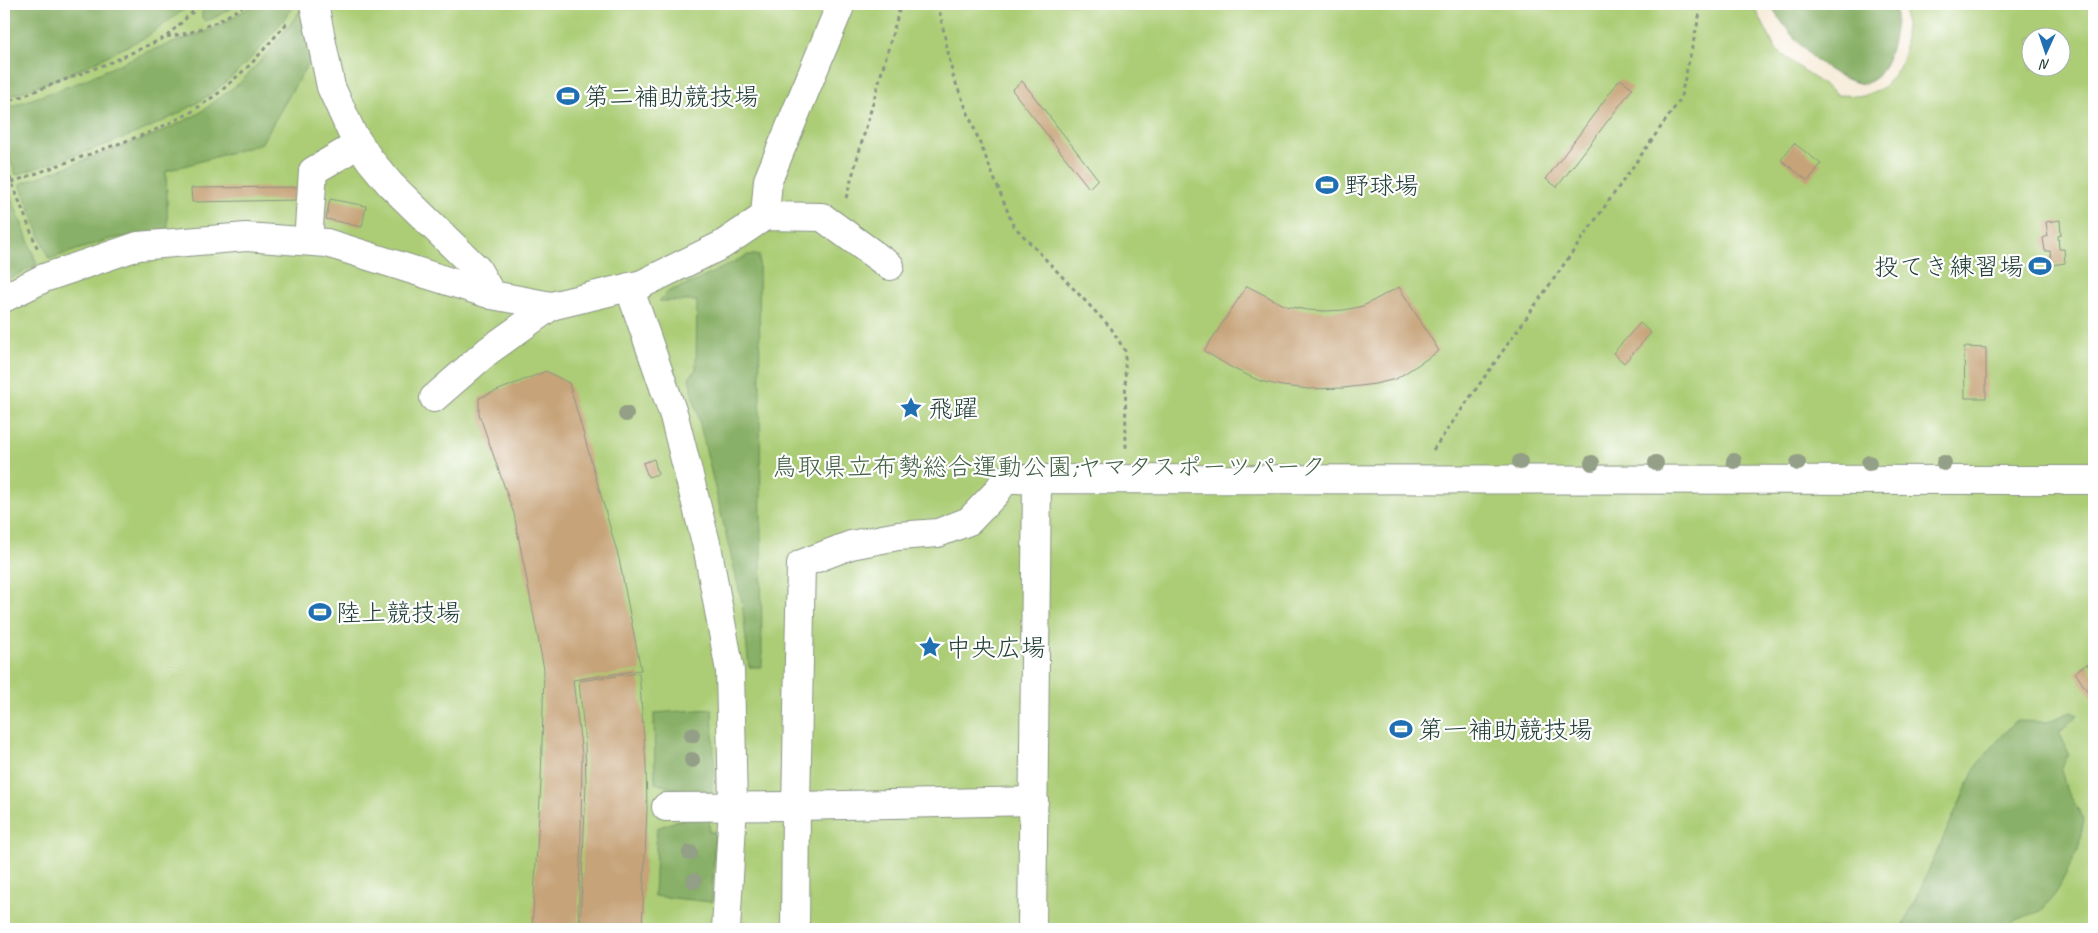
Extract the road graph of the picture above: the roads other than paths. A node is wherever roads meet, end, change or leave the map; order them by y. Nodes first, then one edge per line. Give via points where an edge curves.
1 (841, 4) edge
2 (302, 10) edge
3 (359, 144) junction
4 (765, 216) junction
5 (308, 241) junction
6 (890, 266) dead end
7 (629, 287) junction
8 (492, 295) junction
9 (4, 298) edge
10 (551, 306) junction
11 (434, 398) dead end
12 (1037, 479) junction
13 (2094, 480) edge
14 (1034, 801) junction
15 (734, 806) junction
16 (796, 806) junction
17 (666, 807) dead end
18 (726, 929) edge
19 (795, 929) edge
20 (1032, 929) edge

1 - 4 street via 768,180
2 - 3 street via 340,109
3 - 5 street via 313,171
3 - 8 street via 390,184 477,269
4 - 6 street via 822,217
4 - 7 street via 722,245 642,284
5 - 8 street via 327,243
5 - 9 street via 246,237 138,246 49,276
7 - 10 street
7 - 15 street via 674,416 708,551 730,671
8 - 10 street
10 - 11 street via 488,351
12 - 13 street
12 - 14 street
12 - 16 street via 1006,479 996,494 968,521 938,533 851,545 802,564
14 - 16 street
14 - 20 street
15 - 16 street
15 - 17 street
15 - 18 street
16 - 19 street

